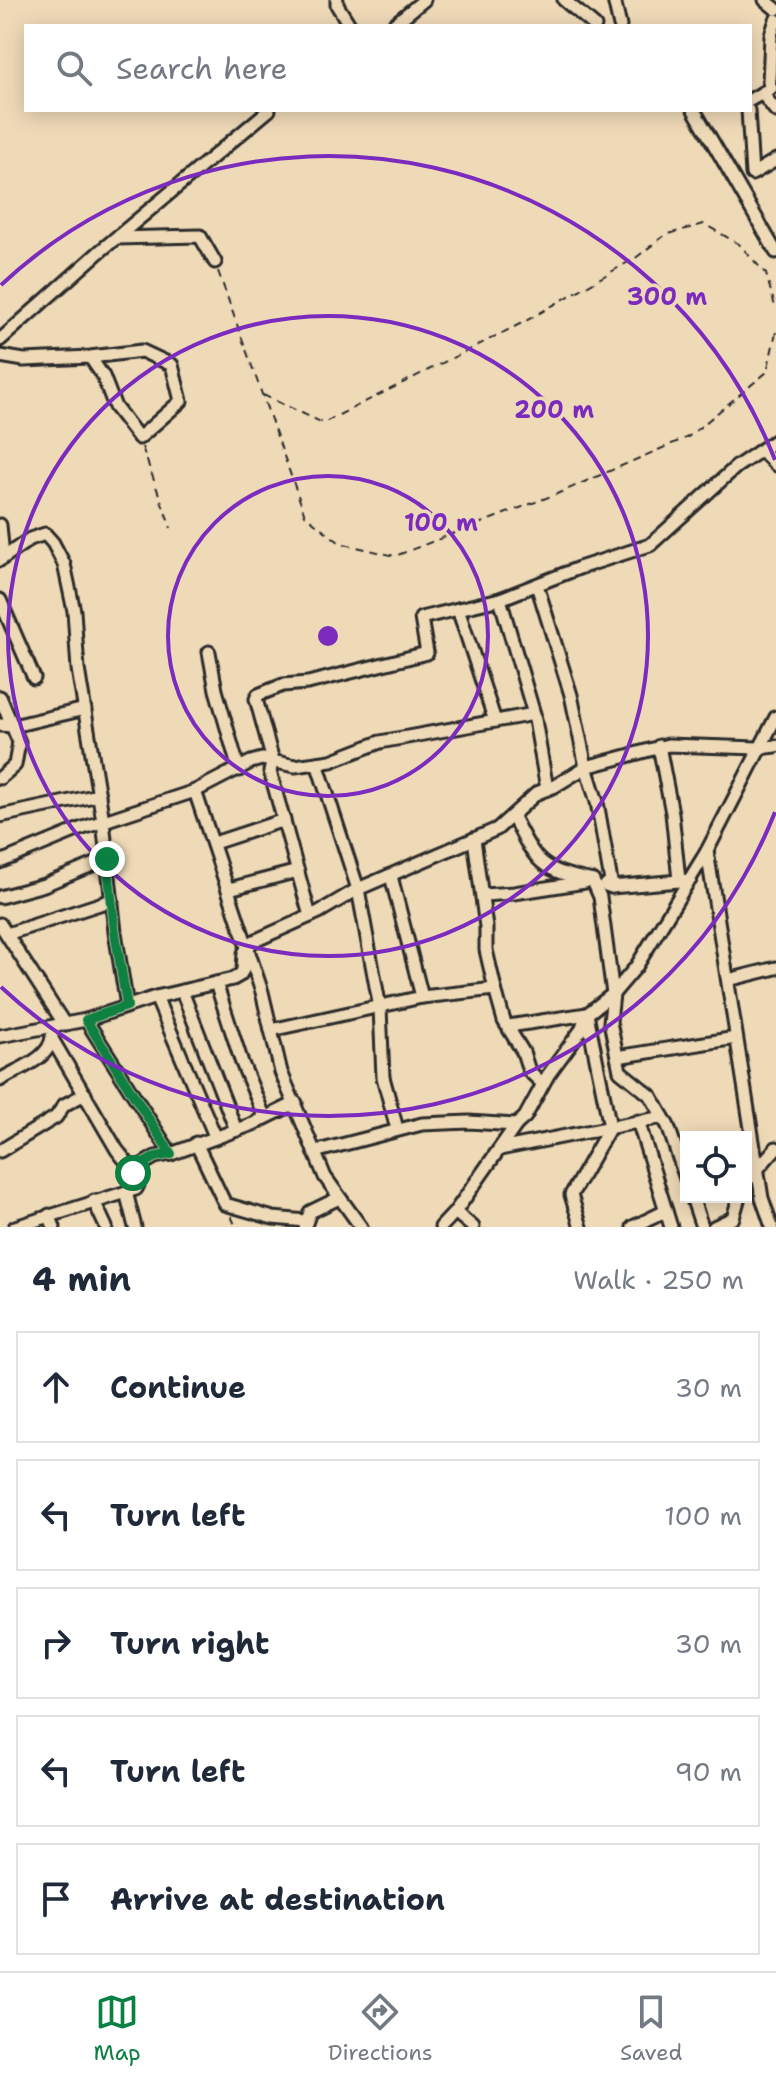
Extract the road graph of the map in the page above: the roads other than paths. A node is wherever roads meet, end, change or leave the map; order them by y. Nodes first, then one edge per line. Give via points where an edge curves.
1 (337, 0) edge
2 (424, 0) edge
3 (564, 0) edge
4 (614, 0) edge
5 (765, 0) edge
6 (776, 9) edge
7 (776, 20) edge
8 (349, 24) edge
9 (394, 24) edge
10 (593, 24) edge
11 (620, 24) edge
12 (770, 89) edge
13 (752, 99) edge
14 (776, 111) edge
15 (267, 112) edge
16 (695, 112) edge
17 (748, 112) edge
18 (776, 160) edge
19 (752, 174) junction
20 (743, 193) junction
21 (116, 238) junction
22 (776, 252) edge
23 (215, 262) road end
24 (0, 340) edge
25 (0, 356) edge
26 (90, 357) junction
27 (776, 440) edge
28 (761, 450) junction
29 (776, 465) edge
30 (0, 525) edge
31 (2, 559) edge
32 (537, 585) junction
33 (500, 599) junction
34 (0, 600) edge
35 (458, 609) junction
36 (209, 652) dead end
37 (34, 678) dead end
38 (0, 697) edge
39 (85, 709) junction
40 (534, 714) junction
41 (776, 717) edge
42 (495, 721) junction
43 (6, 726) edge
44 (659, 746) junction
45 (776, 746) edge
46 (758, 748) junction
47 (273, 761) junction
48 (317, 763) junction
49 (586, 767) junction
50 (239, 770) junction
51 (0, 778) edge
52 (547, 789) junction
53 (195, 791) junction
54 (99, 795) junction
55 (0, 816) edge
56 (513, 817) junction
57 (284, 820) junction
58 (103, 821) junction
59 (474, 839) junction
60 (214, 843) junction
61 (707, 851) junction
62 (107, 859) junction
63 (0, 862) edge
64 (298, 871) junction
65 (391, 876) junction
66 (685, 880) junction
67 (593, 881) junction
68 (612, 887) junction
69 (229, 889) junction
70 (358, 889) junction
71 (483, 895) junction
72 (0, 897) edge
73 (112, 900) junction
74 (310, 916) junction
75 (2, 928) edge
76 (246, 947) junction
77 (776, 968) edge
78 (728, 980) junction
79 (216, 983) junction
80 (495, 989) junction
81 (182, 991) junction
82 (613, 994) junction
83 (156, 997) junction
84 (422, 997) junction
85 (127, 1006) junction
86 (380, 1008) junction
87 (587, 1014) junction
88 (86, 1020) junction
89 (65, 1025) junction
90 (509, 1026) junction
91 (271, 1030) junction
92 (51, 1033) junction
93 (0, 1036) edge
94 (736, 1038) junction
95 (617, 1057) junction
96 (0, 1080) edge
97 (543, 1084) junction
98 (85, 1094) junction
99 (296, 1103) junction
100 (663, 1117) junction
101 (265, 1118) junction
102 (638, 1121) junction
103 (516, 1125) junction
104 (610, 1127) junction
105 (397, 1129) junction
106 (236, 1130) junction
107 (215, 1136) junction
108 (196, 1143) junction
109 (776, 1148) edge
110 (500, 1149) junction
111 (0, 1151) edge
112 (314, 1152) junction
113 (171, 1154) junction
114 (680, 1163) edge
115 (757, 1168) junction
116 (133, 1170) junction
117 (752, 1174) edge
118 (126, 1192) junction
119 (339, 1198) junction
120 (94, 1201) junction
121 (694, 1203) edge
122 (738, 1203) edge
123 (771, 1209) edge
124 (666, 1211) junction
125 (455, 1212) junction
126 (49, 1215) junction
127 (736, 1223) edge
128 (305, 1224) edge
129 (15, 1227) edge
130 (54, 1227) edge
131 (106, 1227) edge
132 (135, 1227) edge
133 (361, 1227) edge
134 (441, 1227) edge
135 (473, 1227) edge
136 (581, 1227) edge
137 (633, 1227) edge
138 (671, 1227) edge
139 (702, 1227) edge
140 (714, 1227) edge
141 (772, 1227) edge

1 - 8 street
2 - 9 street
3 - 10 street
4 - 11 street
5 - 6 street
7 - 12 street
12 - 13 street
12 - 14 street
15 - 21 street
16 - 20 street
17 - 19 street
18 - 19 street
19 - 20 street
20 - 22 street
21 - 23 street via 200,236
21 - 24 street
25 - 26 street
26 - 26 street via 142,351 172,365 181,401 139,438 115,407
27 - 28 street
28 - 29 street
28 - 32 street via 650,545
30 - 31 street
31 - 39 street via 45,534 53,543 64,564 74,611
32 - 33 street
32 - 49 street via 565,671
33 - 35 street
33 - 40 street
34 - 37 street
35 - 42 street
35 - 47 street via 421,618 427,653 258,695
36 - 50 street
38 - 43 street
39 - 43 street
39 - 54 street
40 - 42 street
40 - 52 street
41 - 46 street
42 - 48 street via 380,742
43 - 51 street via 19,742 18,754 15,765
44 - 46 street
44 - 49 street
44 - 66 street
45 - 46 street
46 - 61 street
47 - 48 street
47 - 50 street via 262,759
47 - 57 street via 270,771
48 - 70 street
49 - 52 street
49 - 68 street
50 - 53 street
52 - 56 street
53 - 58 street
53 - 60 street
54 - 55 street
54 - 58 street
56 - 59 street
56 - 67 street via 532,855 551,871
57 - 60 street
57 - 64 street
58 - 62 street
58 - 63 street
59 - 65 street
59 - 71 street
60 - 69 street
61 - 66 street
61 - 78 street
62 - 72 street
62 - 73 street
64 - 69 street
64 - 74 street
65 - 70 street
65 - 84 street
66 - 68 street
66 - 82 street via 636,967
67 - 68 street
67 - 71 street
67 - 82 street via 600,897
69 - 76 street
70 - 74 street
70 - 86 street
71 - 80 street
73 - 75 street
73 - 85 street
74 - 76 street
75 - 89 street
76 - 79 street via 240,975
76 - 91 street
77 - 78 street
78 - 94 street
79 - 81 street
79 - 101 street
80 - 84 street
80 - 90 street
81 - 83 street
81 - 106 street
82 - 87 street
82 - 95 street via 610,1022
83 - 85 street
83 - 107 street
84 - 86 street
85 - 88 street
86 - 91 street
86 - 105 street via 383,1077
87 - 90 street
87 - 97 street
87 - 104 street
88 - 89 street
88 - 113 street
89 - 92 street
90 - 97 street via 529,1071
91 - 99 street via 281,1072
92 - 93 street
92 - 96 street via 51,1046 43,1055
92 - 98 street
94 - 95 street
94 - 115 street
95 - 100 street via 620,1071 651,1096
97 - 103 street
98 - 111 street
98 - 116 street
99 - 101 street
99 - 112 street
100 - 102 street
100 - 114 street
101 - 106 street
102 - 104 street
102 - 124 street
103 - 105 street via 439,1123
103 - 110 street
104 - 110 street
104 - 136 street via 571,1195
105 - 112 street
106 - 107 street
107 - 108 street
108 - 113 street
108 - 128 street via 225,1204
109 - 115 street
110 - 125 street
112 - 119 street
113 - 116 street
115 - 117 street
115 - 123 street
116 - 118 street via 138,1187
118 - 120 street
118 - 132 street
119 - 128 street via 310,1212
119 - 133 street
120 - 126 street
120 - 131 street
121 - 139 street
122 - 127 street
123 - 141 street
124 - 137 street
124 - 138 street
125 - 134 street
125 - 135 street
126 - 129 street
126 - 130 street
127 - 140 street

